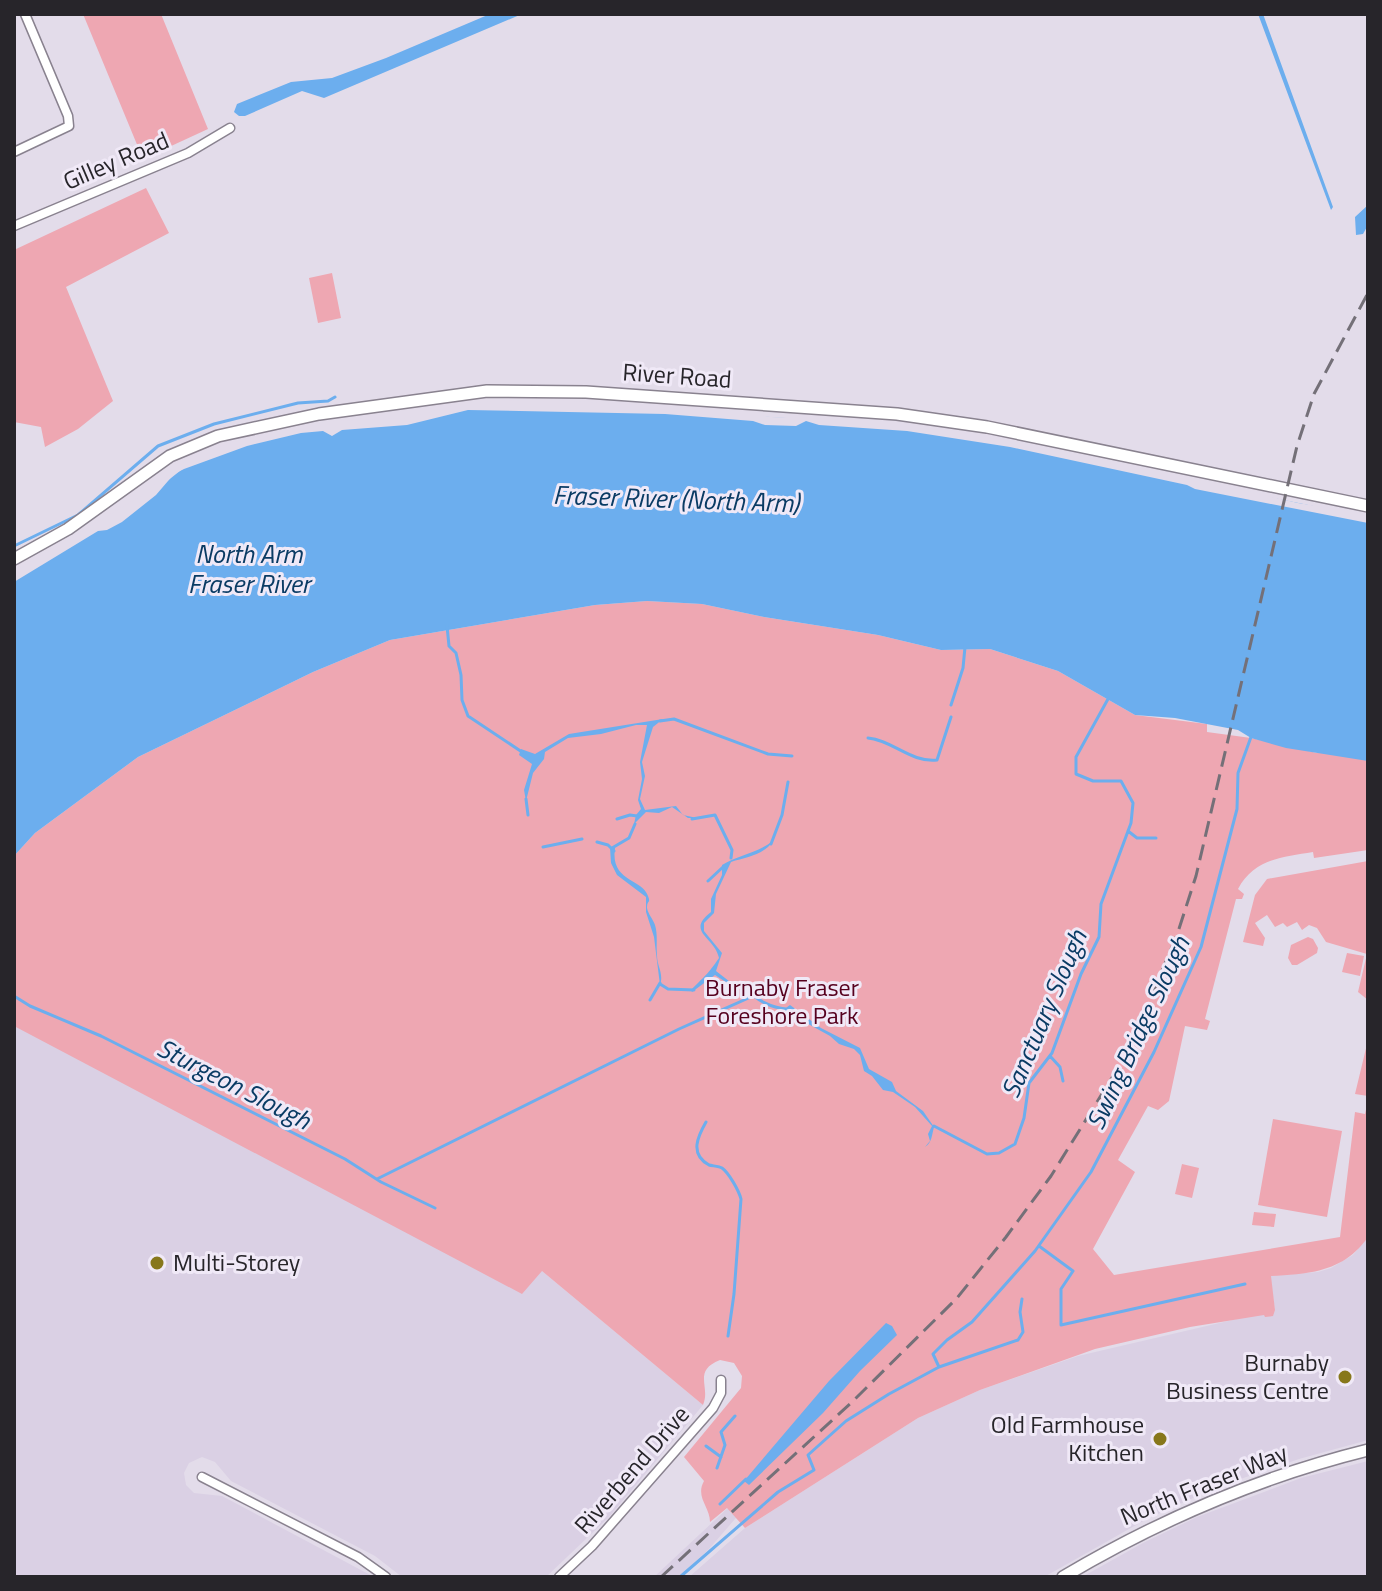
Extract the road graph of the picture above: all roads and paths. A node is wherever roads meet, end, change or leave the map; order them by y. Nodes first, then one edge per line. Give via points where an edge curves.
1 (25, 14) edge
2 (230, 128) dead end
3 (14, 152) edge
4 (14, 226) edge
5 (1368, 506) edge
6 (14, 559) edge
7 (721, 1380) dead end
8 (1368, 1450) edge
9 (202, 1477) dead end
10 (386, 1577) edge
11 (559, 1577) edge
12 (1063, 1577) edge

1 - 3 street via 69,126
2 - 4 street, Gilley Road via 188,153
5 - 6 street, River Road via 987,427 897,414 586,392 487,391 319,414 218,436 170,456 68,529
7 - 11 street, Riverbend Drive via 713,1408
8 - 12 street, North Fraser Way via 1197,1507
9 - 10 street via 358,1557

